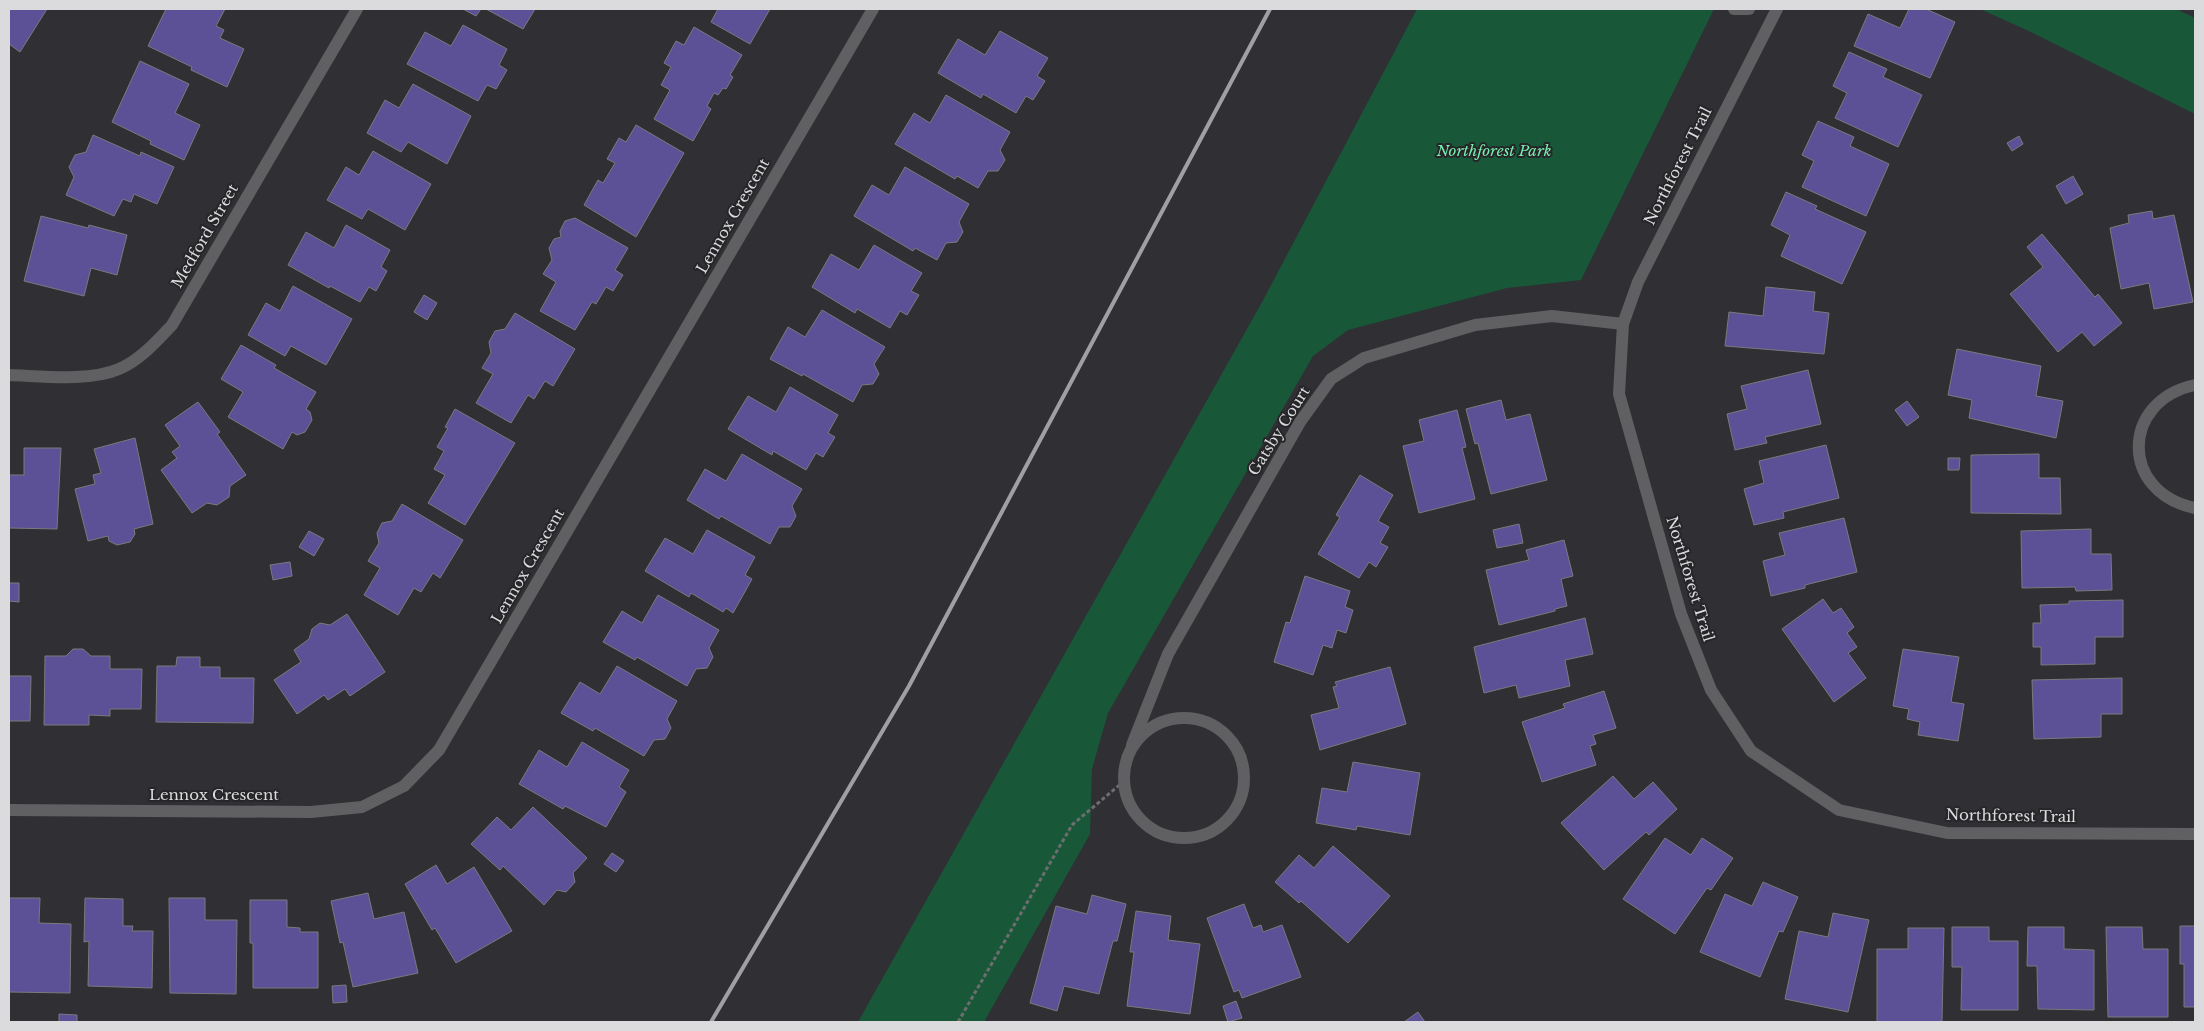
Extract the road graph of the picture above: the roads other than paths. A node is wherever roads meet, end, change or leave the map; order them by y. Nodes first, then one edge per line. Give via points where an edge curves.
1 (357, 9) edge
2 (873, 9) edge
3 (1734, 9) edge
4 (1749, 9) edge
5 (1777, 9) edge
6 (1623, 324) junction
7 (9, 375) edge
8 (2195, 385) edge
9 (2195, 508) edge
10 (1132, 745) junction
11 (9, 810) edge
12 (2195, 834) edge

1 - 7 street, Medford Street via 172,325 149,350 119,369 92,374 58,377
2 - 11 street, Lennox Crescent via 439,750 404,786 362,807 311,812
3 - 4 street
5 - 6 street, Northforest Trail via 1638,282
6 - 10 street, Gatsby Court via 1552,316 1475,325 1364,358 1331,379 1300,422 1168,654
6 - 12 street, Northforest Trail via 1619,394 1681,614 1711,690 1751,751 1839,810 1947,833
8 - 9 street via 2165,396 2150,411 2141,430 2139,452 2144,472 2155,487 2166,497
10 - 10 street, Gatsby Court via 1155,724 1176,717 1214,724 1235,745 1244,765 1242,795 1229,818 1215,830 1182,838 1161,834 1144,824 1130,807 1123,782 1124,765

